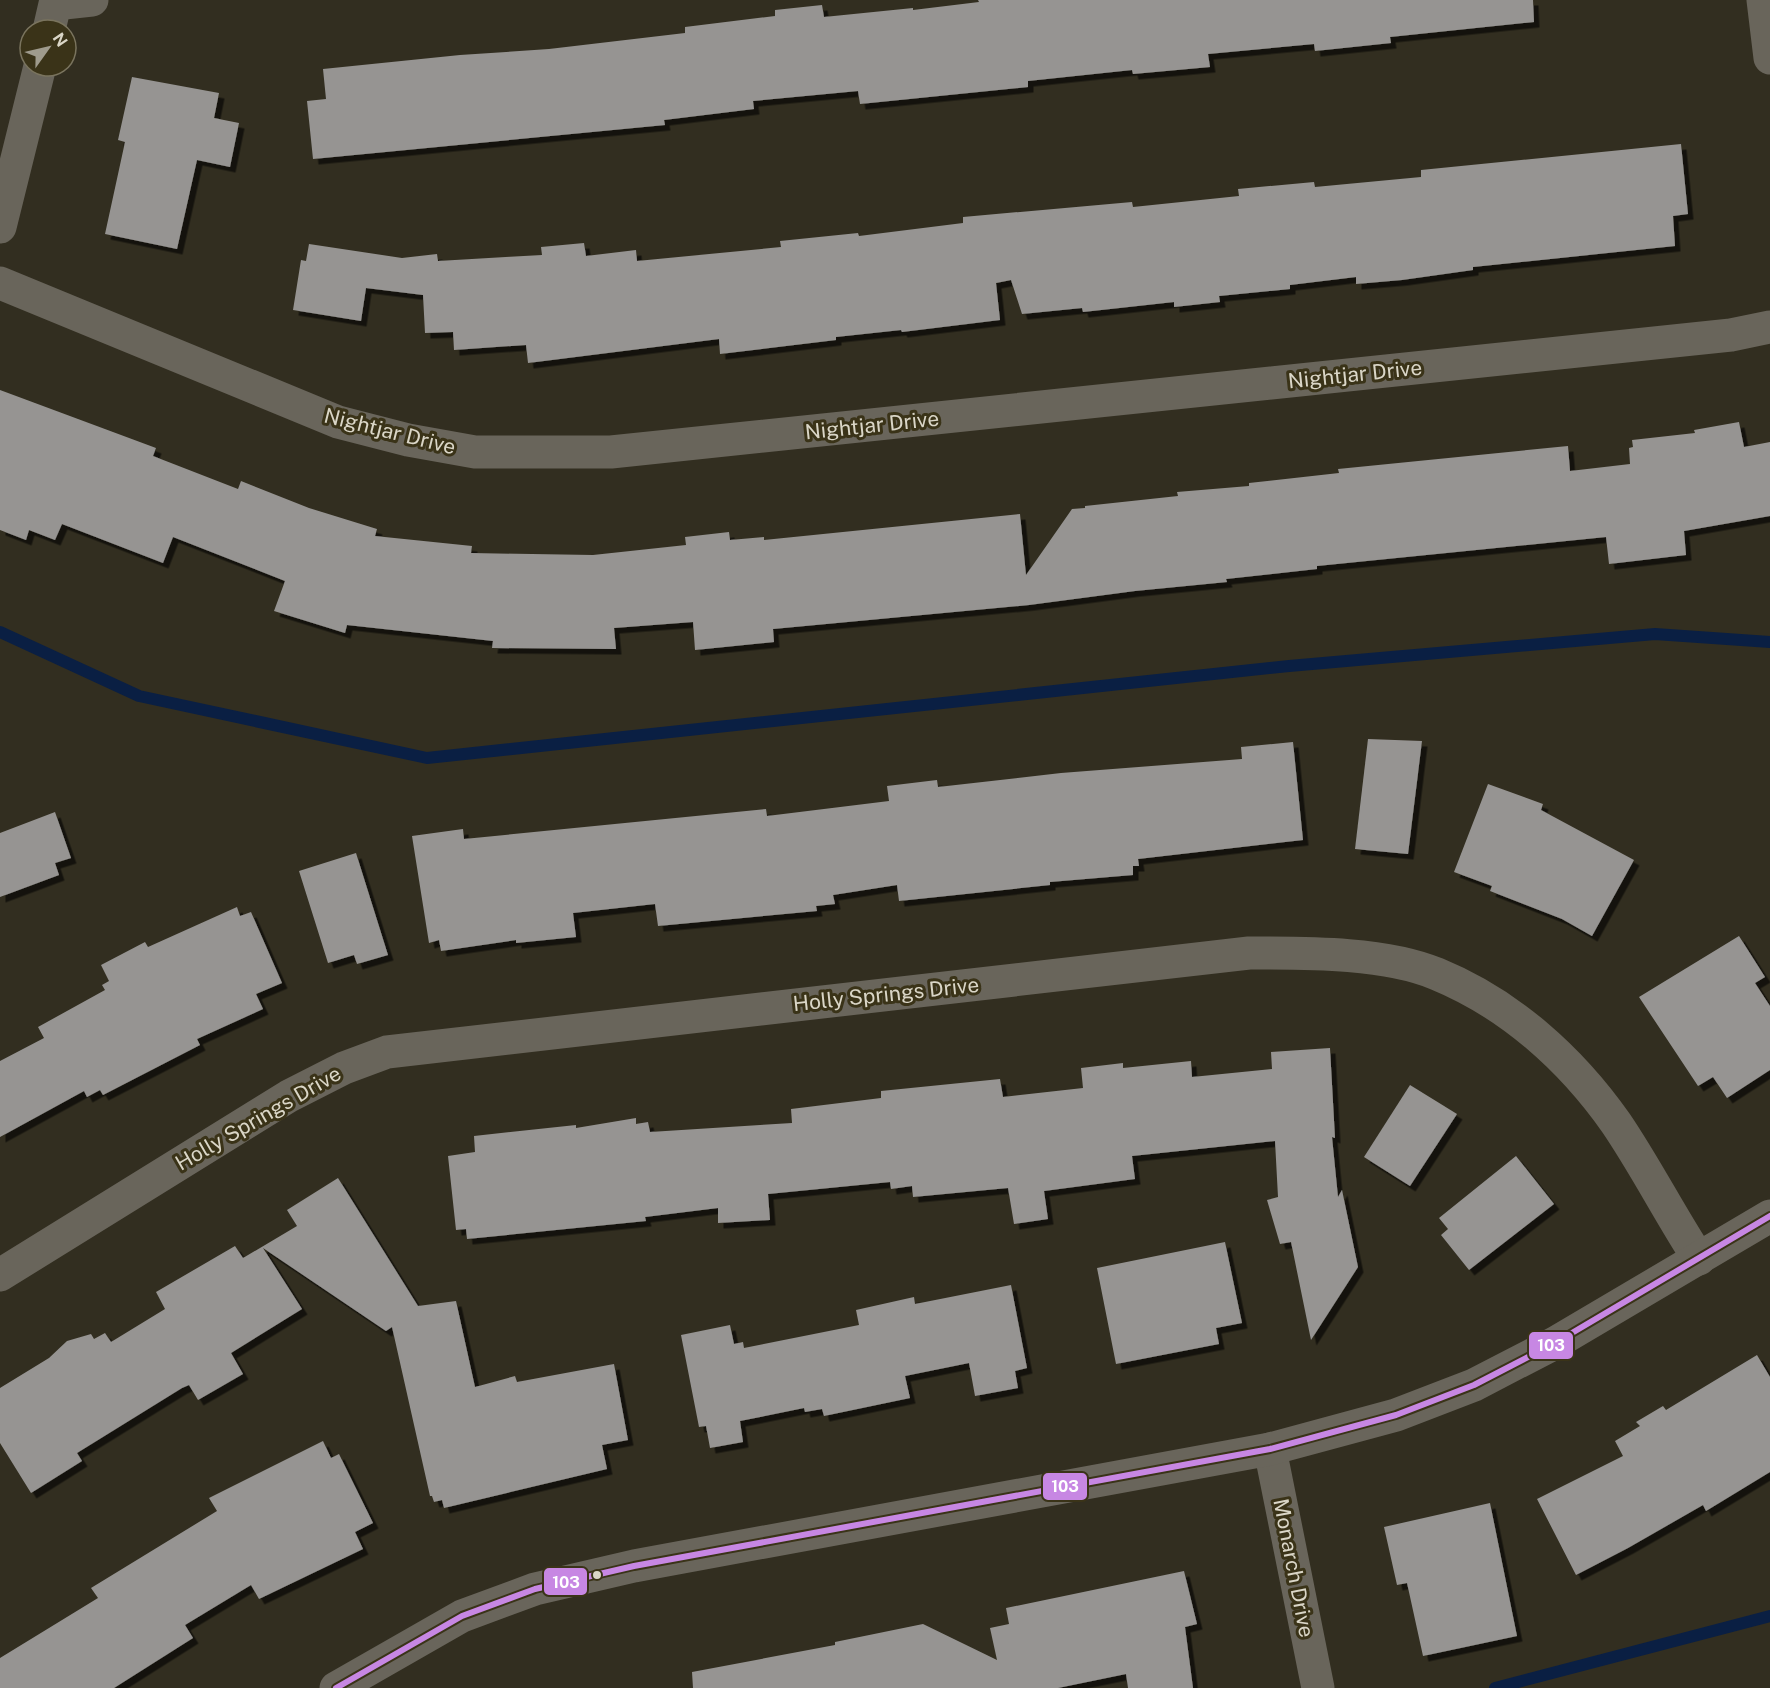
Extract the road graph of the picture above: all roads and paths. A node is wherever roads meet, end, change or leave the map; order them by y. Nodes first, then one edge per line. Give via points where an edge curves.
1 (92, 0) edge
2 (1763, 0) edge
3 (52, 18) edge
4 (1770, 58) edge
5 (37, 78) edge
6 (0, 226) edge
7 (0, 283) edge
8 (1770, 327) edge
9 (1770, 1216) edge
10 (1699, 1259) junction
11 (0, 1275) edge
12 (1270, 1449) junction
13 (336, 1688) edge
14 (1318, 1688) edge

1 - 3 street via 55,4
2 - 4 street
5 - 6 street
7 - 8 street, Nightjar Drive via 338,422 475,452 539,454 623,451 1731,335
9 - 10 street
10 - 11 street, Holly Springs Drive via 1616,1124 1579,1077 1536,1034 1490,1001 1436,973 1370,958 1249,953 387,1052 344,1068 289,1096
10 - 12 street via 1474,1385 1396,1416
12 - 13 street via 634,1566 535,1589 462,1616
12 - 14 street, Monarch Drive

